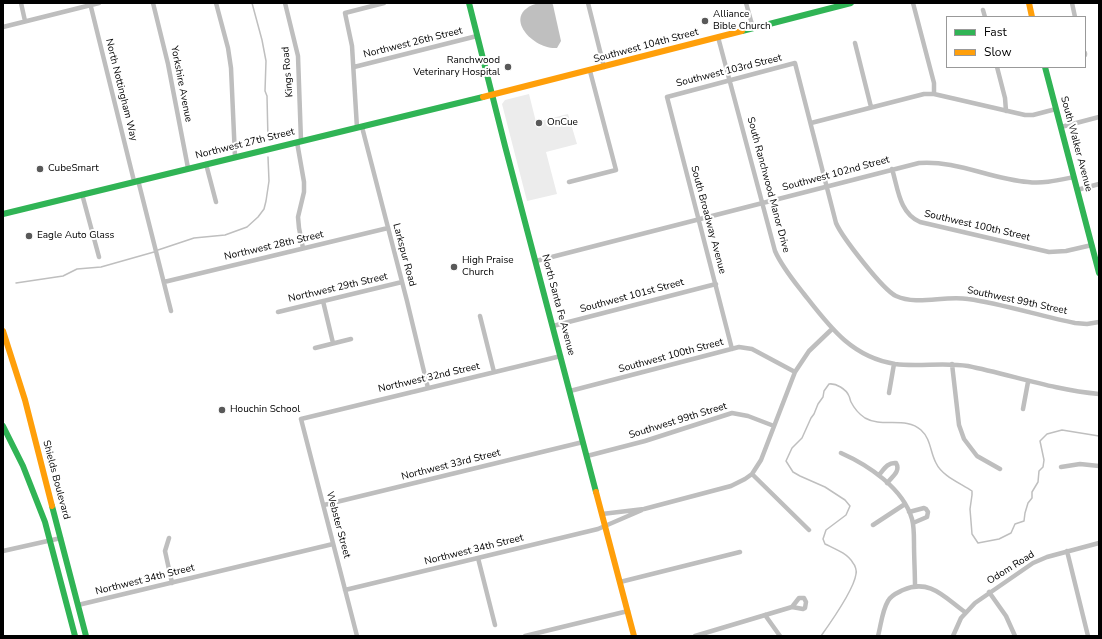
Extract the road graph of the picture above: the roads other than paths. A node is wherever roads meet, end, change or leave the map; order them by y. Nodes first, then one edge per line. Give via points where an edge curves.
1 (21, 3) edge
2 (99, 3) edge
3 (153, 3) edge
4 (216, 3) edge
5 (285, 3) edge
6 (384, 3) edge
7 (469, 3) edge
8 (588, 3) edge
9 (746, 3) edge
10 (851, 3) edge
11 (913, 3) edge
12 (1028, 3) edge
13 (1072, 3) edge
14 (90, 4) edge
15 (983, 10) dead end
16 (985, 16) edge
17 (1032, 16) edge
18 (1075, 16) edge
19 (25, 21) junction
20 (3, 27) edge
21 (753, 28) junction
22 (477, 36) junction
23 (718, 37) junction
24 (856, 43) dead end
25 (795, 63) joint
26 (354, 67) junction
27 (604, 67) junction
28 (997, 68) edge
29 (1045, 68) edge
30 (590, 70) junction
31 (730, 80) junction
32 (934, 94) junction
33 (492, 95) junction
34 (667, 97) joint
35 (872, 107) junction
36 (1056, 109) junction
37 (1006, 111) junction
38 (1099, 117) edge
39 (811, 123) junction
40 (359, 127) junction
41 (1061, 127) junction
42 (299, 142) junction
43 (235, 157) junction
44 (206, 164) junction
45 (188, 168) junction
46 (892, 169) junction
47 (1074, 177) junction
48 (136, 181) junction
49 (569, 182) dead end
50 (1099, 184) edge
51 (827, 186) junction
52 (1077, 190) junction
53 (82, 194) junction
54 (216, 202) dead end
55 (762, 203) junction
56 (3, 214) edge
57 (699, 219) junction
58 (388, 228) junction
59 (1092, 245) junction
60 (304, 248) junction
61 (99, 257) dead end
62 (536, 261) junction
63 (1099, 273) edge
64 (164, 282) junction
65 (402, 282) junction
66 (716, 284) junction
67 (323, 301) junction
68 (171, 311) dead end
69 (278, 312) dead end
70 (480, 316) dead end
71 (1099, 322) edge
72 (553, 326) junction
73 (832, 329) junction
74 (3, 331) edge
75 (351, 340) dead end
76 (333, 343) junction
77 (315, 348) dead end
78 (732, 349) junction
79 (561, 356) junction
80 (894, 364) junction
81 (952, 364) junction
82 (494, 372) junction
83 (795, 372) junction
84 (1028, 382) junction
85 (428, 388) junction
86 (570, 391) junction
87 (889, 393) dead end
88 (1099, 394) edge
89 (1022, 409) dead end
90 (301, 419) joint
91 (3, 426) edge
92 (774, 426) junction
93 (583, 442) junction
94 (841, 453) dead end
95 (587, 456) junction
96 (1099, 466) edge
97 (1061, 467) dead end
98 (1000, 469) dead end
99 (752, 474) junction
100 (879, 475) junction
101 (887, 483) junction
102 (905, 504) junction
103 (324, 505) junction
104 (644, 509) junction
105 (909, 512) junction
106 (602, 514) junction
107 (913, 523) junction
108 (873, 525) dead end
109 (605, 526) junction
110 (809, 530) dead end
111 (61, 538) junction
112 (169, 538) dead end
113 (50, 540) junction
114 (1099, 543) edge
115 (333, 544) junction
116 (3, 551) edge
117 (1067, 551) junction
118 (740, 552) dead end
119 (478, 558) junction
120 (620, 582) junction
121 (172, 583) junction
122 (915, 587) junction
123 (346, 590) junction
124 (989, 592) junction
125 (78, 605) junction
126 (792, 607) dead end
127 (628, 611) junction
128 (965, 612) junction
129 (765, 615) junction
130 (495, 625) dead end
131 (76, 636) edge
132 (86, 636) edge
133 (357, 636) edge
134 (525, 636) edge
135 (634, 636) edge
136 (696, 636) edge
137 (780, 636) edge
138 (878, 636) edge
139 (953, 636) edge
140 (1015, 636) edge
141 (1088, 636) edge

1 - 19 street
2 - 14 street
3 - 45 street, Yorkshire Avenue via 168,64
4 - 43 street via 232,68
5 - 42 street, Kings Road via 298,56
6 - 26 street, Larkspur Road via 344,13
7 - 22 main road, North Santa Fe Avenue
8 - 27 street
9 - 21 street
10 - 21 main road, Southwest 104th Street
11 - 32 street via 934,83
12 - 17 main road
13 - 18 street
14 - 19 street
14 - 48 street, North Nottingham Way
15 - 16 street
19 - 20 street
21 - 23 main road, Southwest 104th Street
22 - 26 street, Northwest 26th Street
22 - 33 main road, North Santa Fe Avenue
23 - 27 main road, Southwest 104th Street
23 - 31 street, South Ranchwood Manor Drive
24 - 35 street
25 - 31 street, Southwest 103rd Street
25 - 39 street, Southwest 99th Street
26 - 40 street, Larkspur Road
27 - 30 main road, Southwest 104th Street
28 - 37 street
29 - 36 main road, South Walker Avenue
30 - 33 main road, Southwest 104th Street
30 - 49 street via 616,170
31 - 34 street, Southwest 103rd Street
31 - 55 street, South Ranchwood Manor Drive
32 - 35 street via 920,94
32 - 37 street
33 - 40 main road, Northwest 27th Street
33 - 62 main road, North Santa Fe Avenue
34 - 57 street, South Broadway Avenue
35 - 39 street
36 - 37 street via 1028,115
36 - 41 main road, South Walker Avenue
38 - 41 street
39 - 51 street, Southwest 99th Street
40 - 42 main road, Northwest 27th Street
40 - 58 street, Larkspur Road
41 - 47 main road, South Walker Avenue
42 - 43 main road, Northwest 27th Street
42 - 60 street, Kings Road via 304,192 298,228
43 - 44 main road, Northwest 27th Street
44 - 45 main road, Northwest 27th Street
44 - 54 street
45 - 48 main road, Northwest 27th Street
46 - 47 street, Southwest 102nd Street via 934,162 1028,182
46 - 51 street, Southwest 102nd Street
46 - 59 street, Southwest 100th Street via 904,210 920,222 1049,252
47 - 52 main road, South Walker Avenue
48 - 53 main road, Northwest 27th Street
48 - 64 street, North Nottingham Way
50 - 52 street
51 - 55 street, Southwest 102nd Street
51 - 71 street, Southwest 99th Street via 840,231 876,278 896,296 912,300 953,297 1075,323
52 - 59 main road, South Walker Avenue
53 - 56 main road, Northwest 27th Street
53 - 61 street
55 - 57 street, Southwest 102nd Street
55 - 73 street, South Ranchwood Manor Drive via 772,243 781,264
57 - 62 street, Southwest 102nd Street
57 - 66 street, South Broadway Avenue
58 - 60 street, Northwest 28th Street
58 - 65 street, Larkspur Road
59 - 63 main road, South Walker Avenue
60 - 64 street, Northwest 28th Street
62 - 72 main road, North Santa Fe Avenue
64 - 68 street, North Nottingham Way
65 - 67 street, Northwest 29th Street
65 - 85 street, Larkspur Road
66 - 72 street, Southwest 101st Street
66 - 78 street, South Broadway Avenue
67 - 69 street, Northwest 29th Street
67 - 76 street
70 - 82 street
72 - 79 main road, North Santa Fe Avenue
73 - 80 street, South Ranchwood Manor Drive via 860,351
73 - 83 street via 810,351
74 - 111 main road, Shields Boulevard via 25,400
75 - 76 street
76 - 77 street
78 - 83 street, Southwest 100th Street via 752,349
78 - 86 street, Southwest 100th Street
79 - 82 street, Northwest 32nd Street
79 - 86 main road, North Santa Fe Avenue
80 - 81 street, South Ranchwood Manor Drive
80 - 87 street
81 - 84 street, South Ranchwood Manor Drive
81 - 98 street via 959,425 964,439 977,456
82 - 85 street, Northwest 32nd Street
83 - 92 street
84 - 88 street, South Ranchwood Manor Drive
84 - 89 street
85 - 90 street, Northwest 32nd Street
86 - 93 main road, North Santa Fe Avenue
90 - 103 street, Webster Street
91 - 113 main road via 29,480
92 - 95 street, Southwest 99th Street via 732,413 645,441
92 - 99 street via 761,460
93 - 95 main road, North Santa Fe Avenue
93 - 103 street, Northwest 33rd Street
94 - 100 street
95 - 106 main road, North Santa Fe Avenue
96 - 97 street via 1080,464
99 - 104 street via 731,486
99 - 110 street
100 - 101 street
100 - 101 street via 888,464 898,466 898,470
101 - 102 street
102 - 105 street
102 - 108 street
103 - 115 street, Webster Street
104 - 106 street
104 - 109 street, Northwest 34th Street
105 - 107 street
105 - 107 street via 924,508 928,512 927,517
106 - 109 main road, North Santa Fe Avenue
107 - 122 street
109 - 119 street, Northwest 34th Street
109 - 120 main road, North Santa Fe Avenue
111 - 113 street
111 - 125 main road, Shields Boulevard
112 - 121 street via 165,552
113 - 116 street
113 - 131 main road
114 - 117 street, Odom Road
115 - 121 street, Northwest 34th Street
115 - 123 street, Webster Street
117 - 124 street, Odom Road via 1033,563
117 - 141 street
118 - 120 street
119 - 123 street, Northwest 34th Street
119 - 130 street
120 - 127 main road, North Santa Fe Avenue
121 - 125 street, Northwest 34th Street
122 - 128 street via 935,590
122 - 138 street via 905,589 890,598 884,610
123 - 133 street, Webster Street
124 - 128 street, Odom Road
124 - 140 street via 1006,616
125 - 132 main road, Shields Boulevard
126 - 129 street
127 - 134 street
127 - 135 main road, North Santa Fe Avenue
128 - 139 street, Odom Road
129 - 136 street
129 - 137 street

